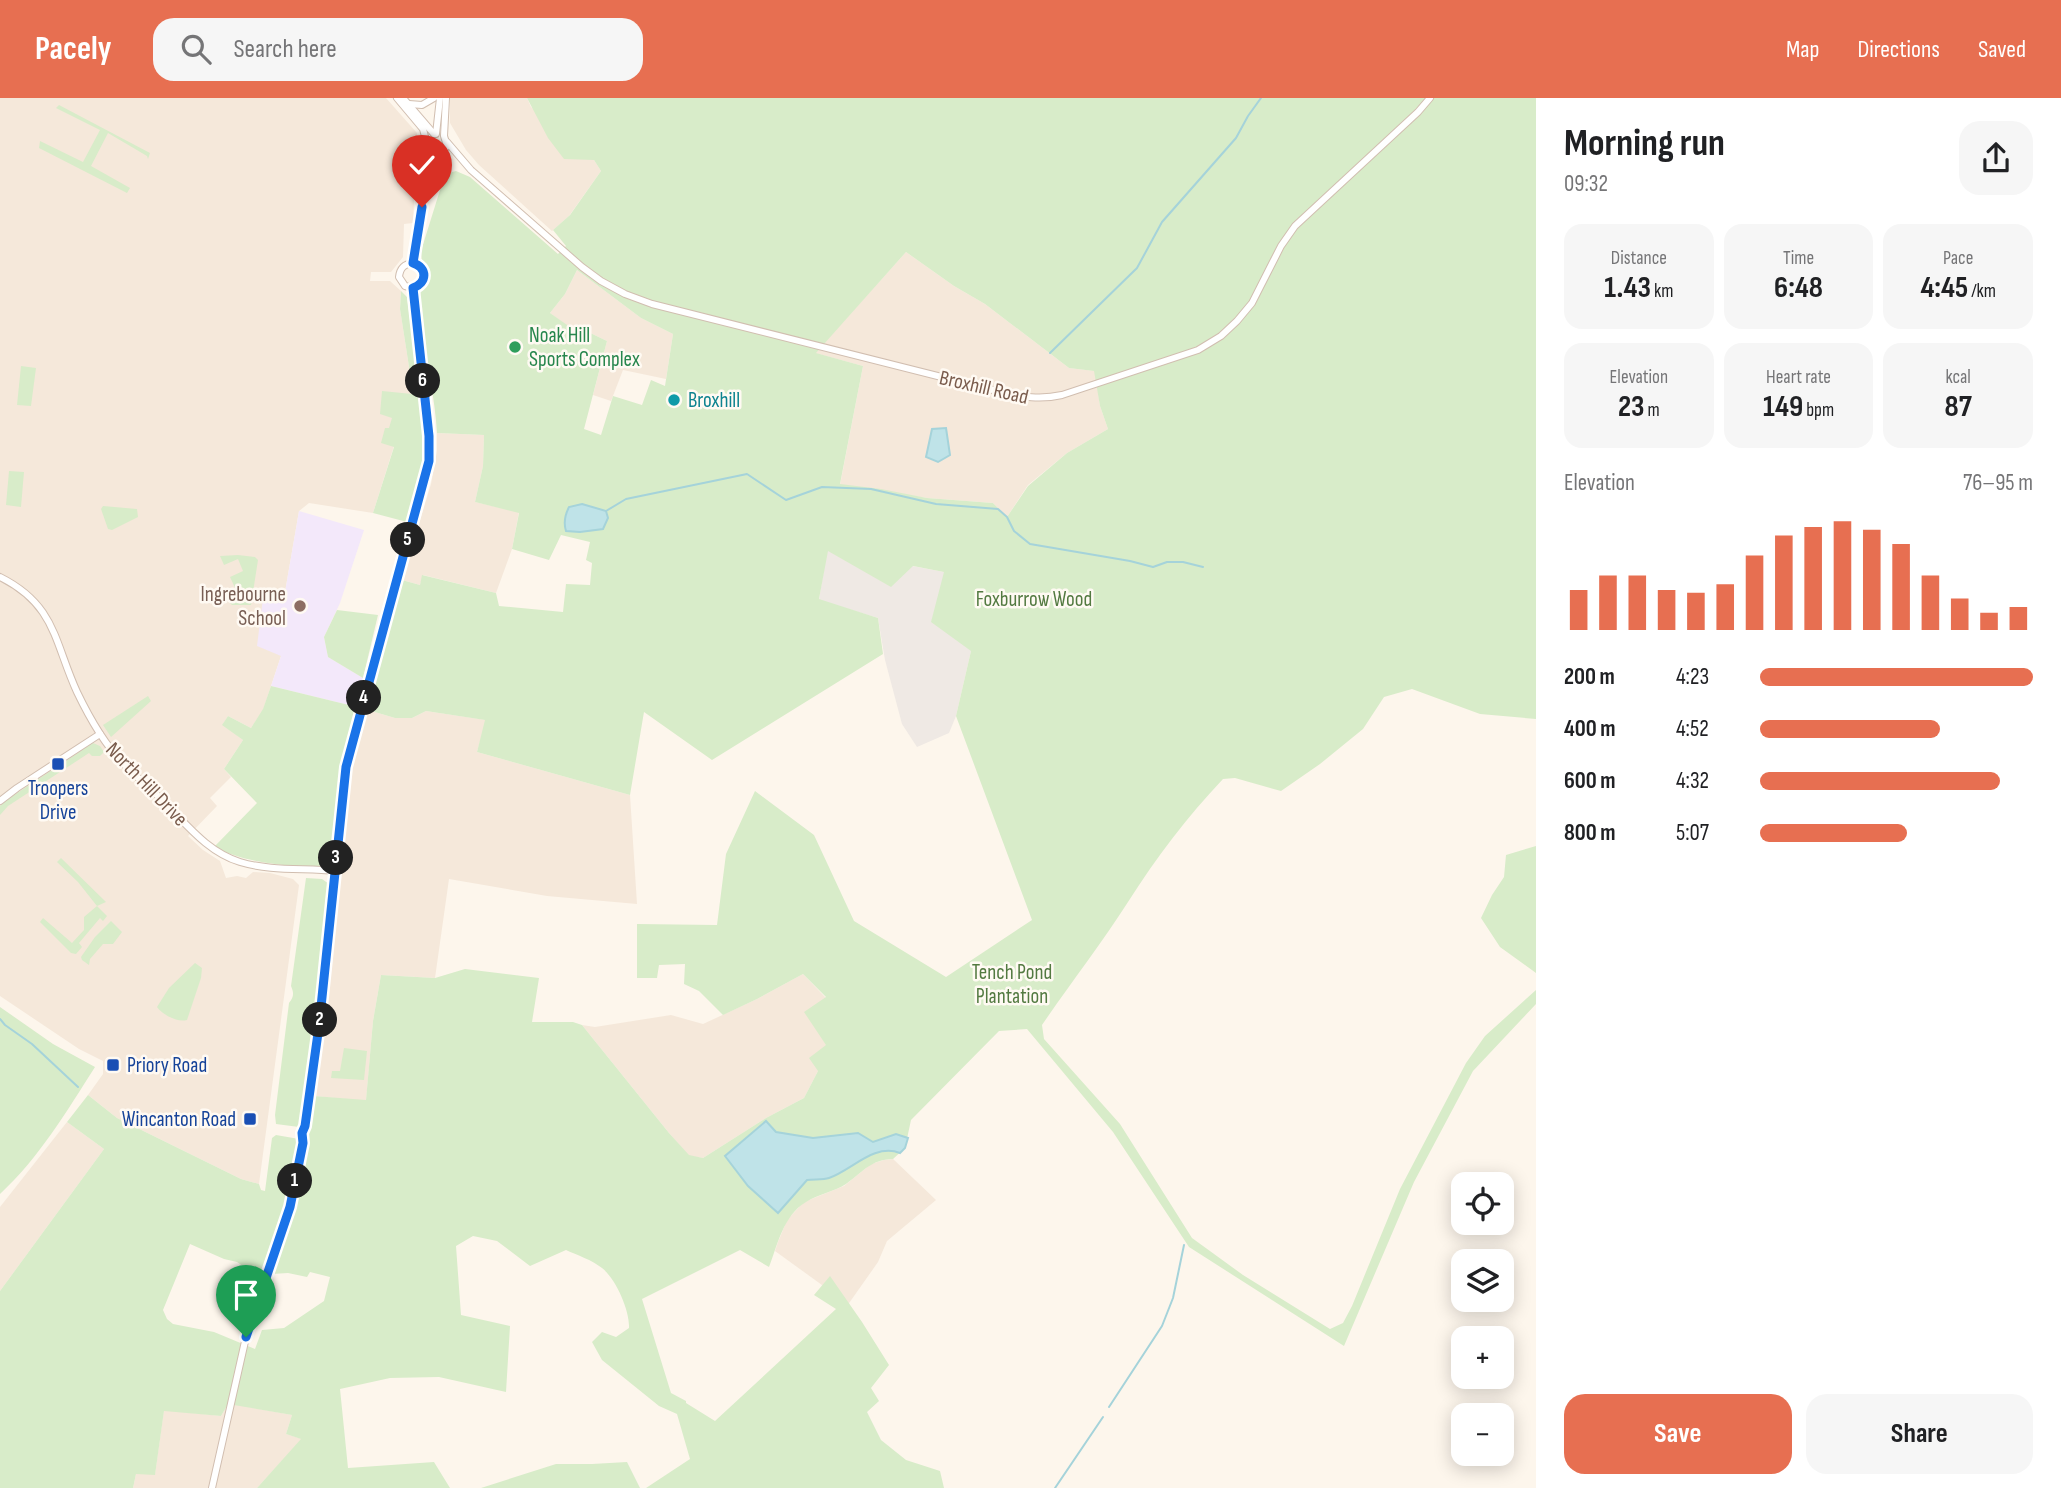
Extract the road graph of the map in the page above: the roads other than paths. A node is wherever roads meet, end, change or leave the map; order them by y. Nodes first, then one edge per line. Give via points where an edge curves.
1 (397, 98) edge
2 (403, 98) edge
3 (437, 98) edge
4 (446, 98) edge
5 (1430, 98) edge
6 (409, 104) junction
7 (435, 134) junction
8 (445, 139) junction
9 (427, 141) junction
10 (429, 150) junction
11 (441, 153) junction
12 (471, 170) junction
13 (422, 207) junction
14 (413, 263) junction
15 (413, 288) junction
16 (0, 577) edge
17 (100, 734) junction
18 (0, 801) edge
19 (335, 872) junction
20 (212, 1488) edge

1 - 9 street via 423,129
2 - 6 street
3 - 6 street via 422,105
3 - 7 street
4 - 8 street
5 - 12 street, Broxhill Road via 1295,226 1252,303 1221,336 1198,350 1045,399 1001,393 625,294 564,252
6 - 7 street
7 - 8 street
7 - 9 street
8 - 11 street via 446,149
8 - 12 street, Broxhill Road
9 - 10 street
10 - 11 street
10 - 13 street
11 - 12 street, Broxhill Road
11 - 13 street
13 - 14 street
14 - 15 street via 424,274
14 - 15 street via 401,268 399,277
15 - 19 street via 429,461 346,767
16 - 17 street, North Hill Drive via 26,593 47,617 76,690
17 - 18 street
17 - 19 street, North Hill Drive via 123,763 220,853 265,867
19 - 20 street via 303,1143 290,1207 246,1337

